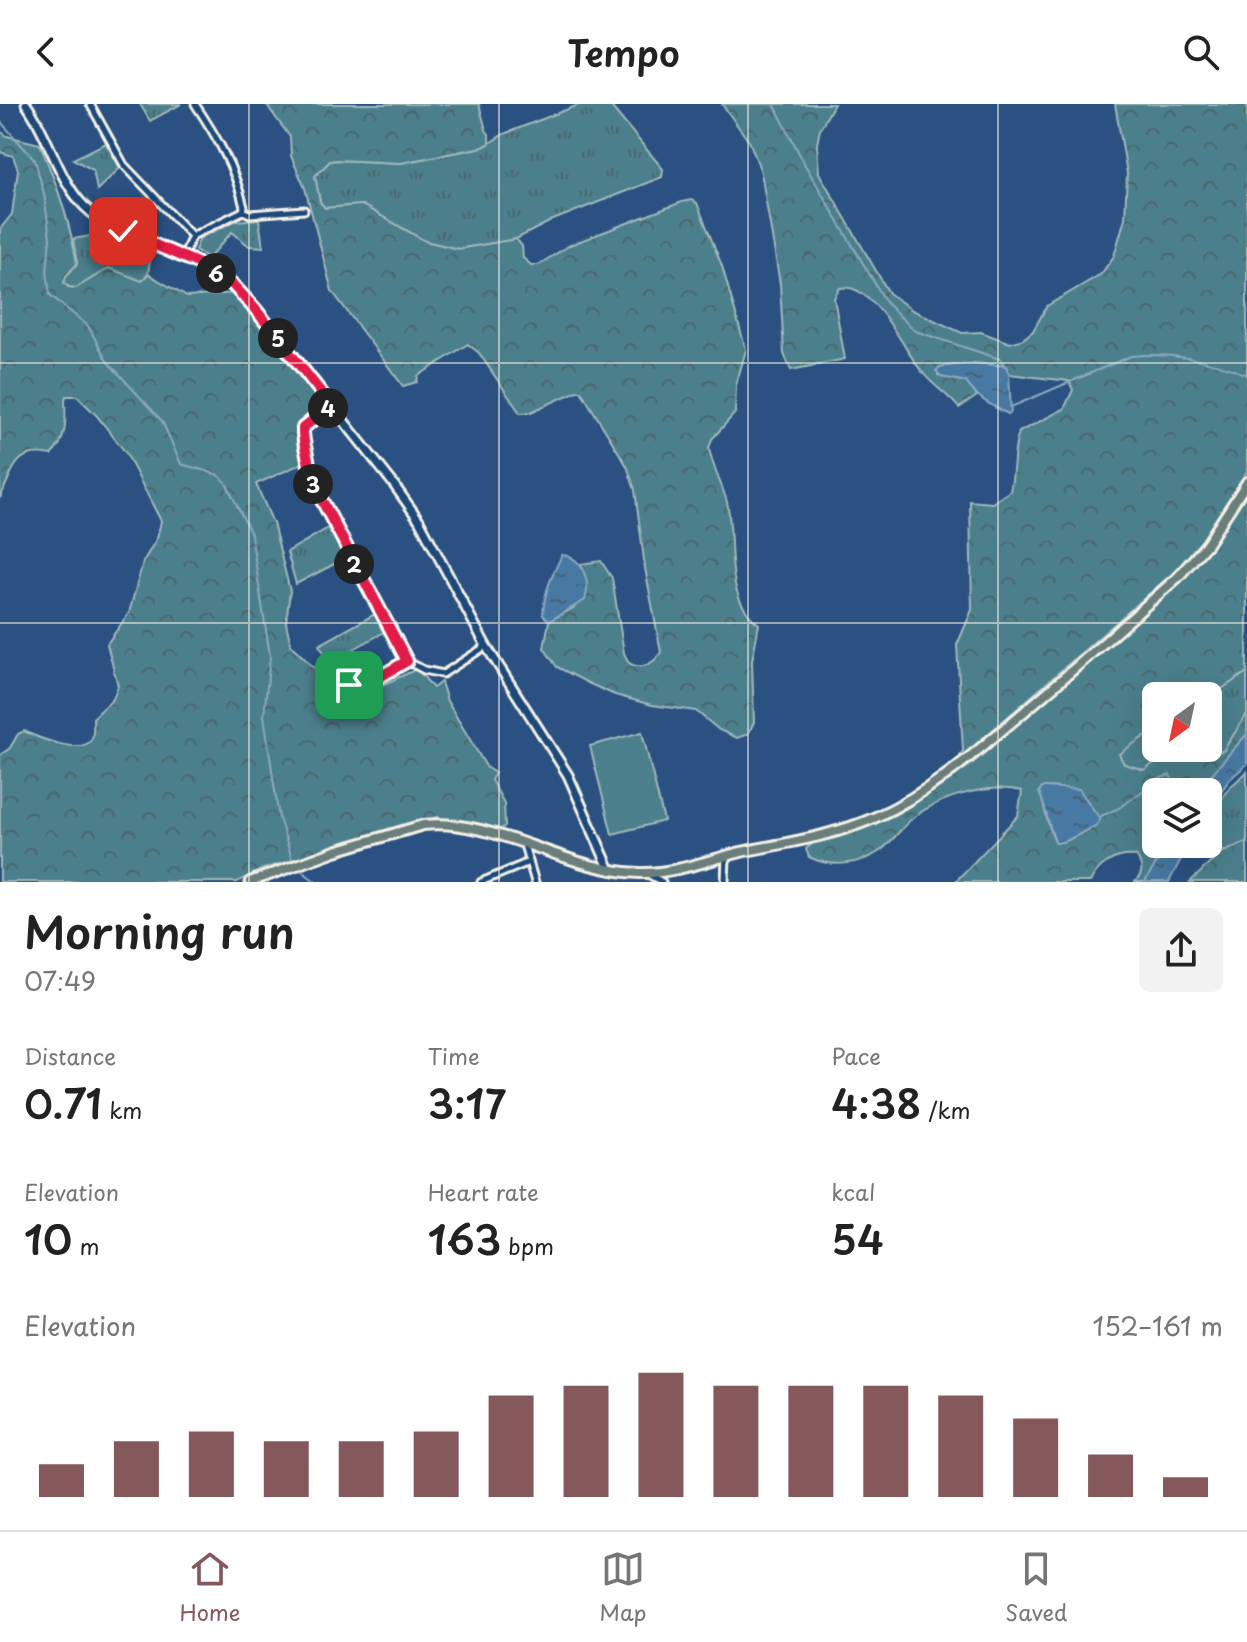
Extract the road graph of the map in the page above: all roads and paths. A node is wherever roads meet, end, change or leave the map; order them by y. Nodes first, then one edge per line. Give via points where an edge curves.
1 (90, 104) edge
2 (195, 104) edge
3 (29, 105) edge
4 (304, 210) dead end
5 (243, 211) junction
6 (192, 236) junction
7 (183, 257) junction
8 (331, 405) junction
9 (1247, 482) edge
10 (486, 646) junction
11 (407, 661) junction
12 (349, 685) dead end
13 (524, 845) junction
14 (726, 856) junction
15 (529, 862) junction
16 (610, 870) junction
17 (647, 873) junction
18 (250, 882) edge
19 (481, 882) edge
20 (535, 882) edge
21 (662, 882) edge
22 (725, 882) edge

1 - 6 street via 124,165
2 - 5 street via 237,177
3 - 7 street via 59,168 86,207 123,231
4 - 5 street
5 - 6 street
6 - 7 street
7 - 8 street via 232,284
8 - 10 street via 419,520
8 - 11 street via 303,428 310,478
9 - 14 main road via 1207,544 1178,577 968,759 872,819
10 - 11 street via 443,674
10 - 16 street via 568,775
11 - 12 street via 354,692
13 - 15 street
13 - 16 main road
13 - 18 main road via 460,825 423,825
14 - 17 main road
14 - 22 street
15 - 19 street
15 - 20 street
16 - 17 main road
17 - 21 street

